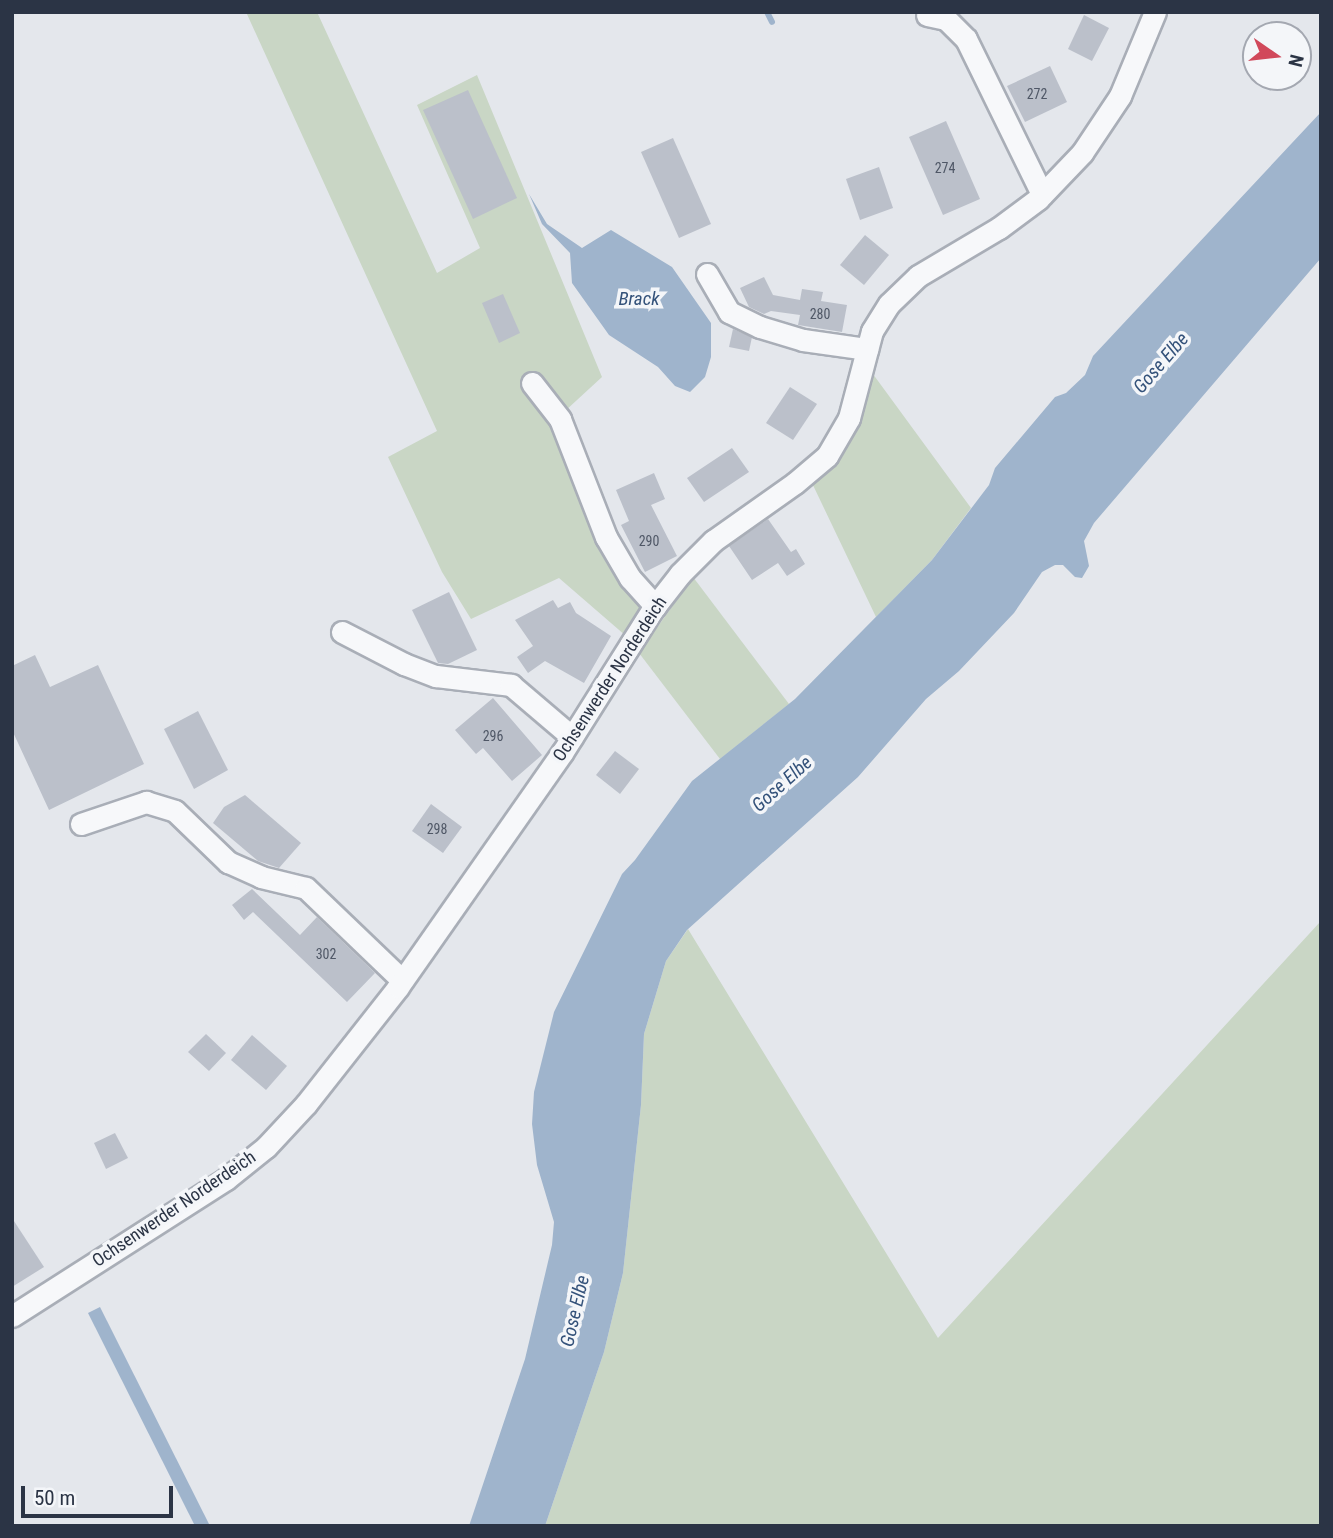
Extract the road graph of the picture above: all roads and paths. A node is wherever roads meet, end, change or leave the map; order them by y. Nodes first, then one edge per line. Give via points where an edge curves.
1 (1155, 12) edge
2 (927, 15) dead end
3 (1042, 194) junction
4 (707, 274) dead end
5 (867, 349) junction
6 (532, 383) dead end
7 (655, 606) junction
8 (342, 632) dead end
9 (572, 737) junction
10 (81, 824) dead end
11 (402, 980) junction
12 (12, 1316) edge

1 - 3 street, Ochsenwerder Norderdeich via 1120,96 1082,153
2 - 3 street via 946,19 966,39
3 - 5 street, Ochsenwerder Norderdeich via 999,228 918,276 889,304
4 - 5 street via 729,312 750,322 803,340
5 - 7 street, Ochsenwerder Norderdeich via 849,418 827,456 713,541
6 - 7 street via 560,419 606,537 630,578
7 - 9 street, Ochsenwerder Norderdeich
8 - 9 street via 436,676 511,685
9 - 11 street, Ochsenwerder Norderdeich
10 - 11 street via 146,802 175,811 228,862 261,877 306,888
11 - 12 street, Ochsenwerder Norderdeich via 306,1104 266,1147 226,1179

